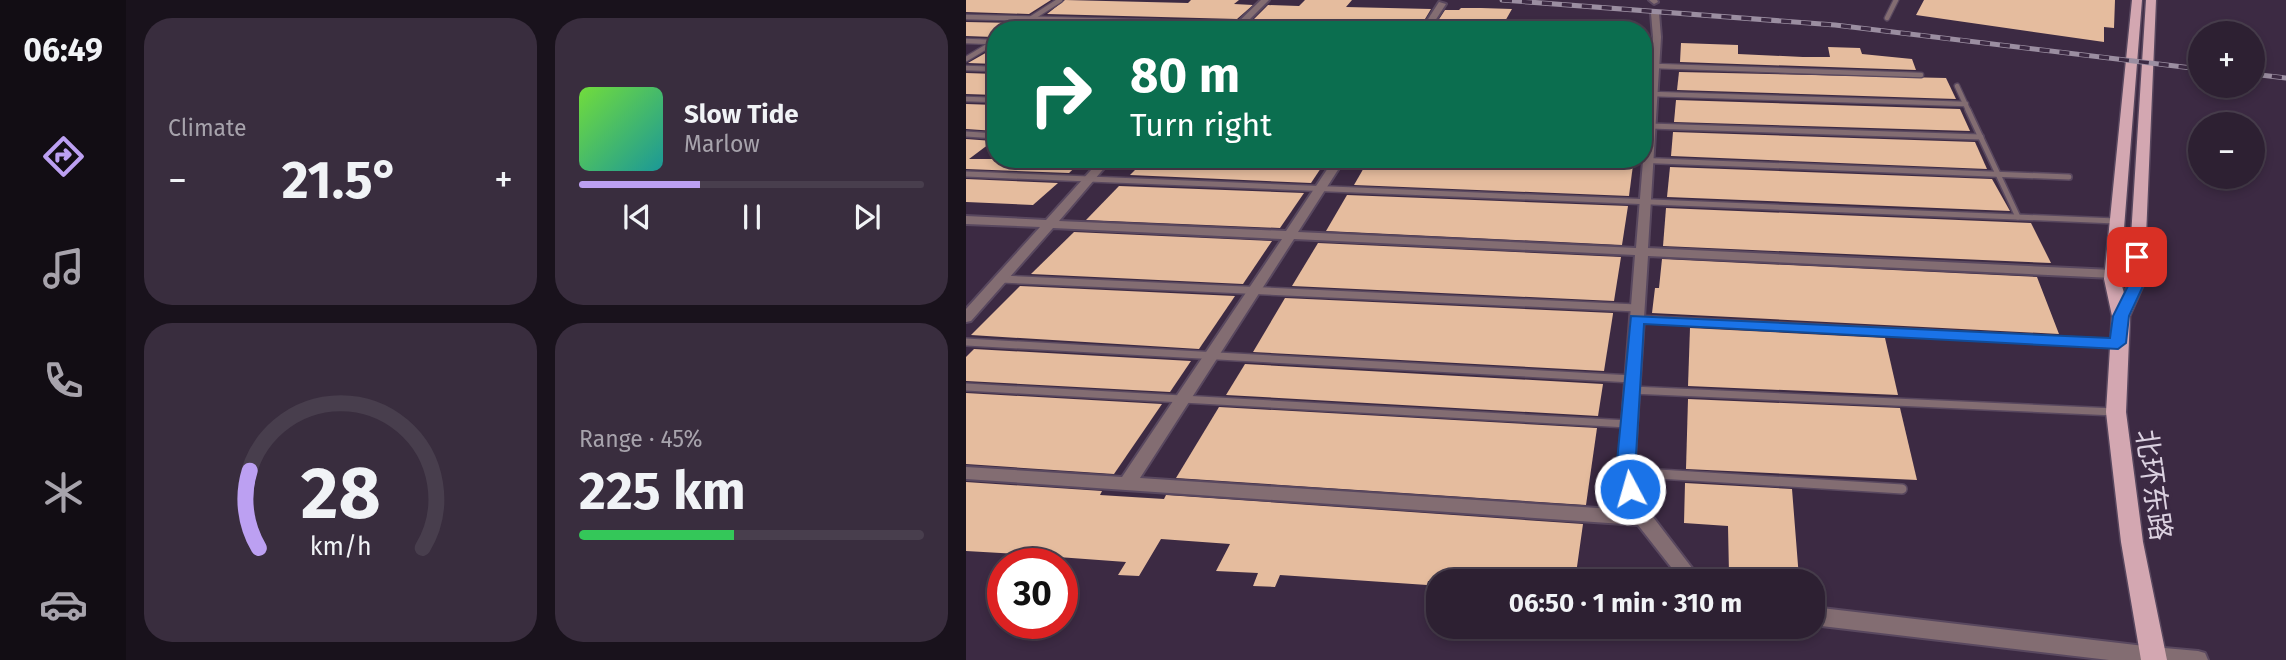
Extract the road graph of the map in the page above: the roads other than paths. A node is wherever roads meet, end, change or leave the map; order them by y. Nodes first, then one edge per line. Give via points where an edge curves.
1 (1060, 0) edge
2 (1265, 0) edge
3 (1896, 0) edge
4 (2137, 0) edge
5 (2151, 0) edge
6 (1442, 4) dead end
7 (1654, 5) edge
8 (966, 17) edge
9 (1887, 18) dead end
10 (1030, 19) junction
11 (1027, 21) edge
12 (1082, 21) edge
13 (1243, 21) edge
14 (1431, 21) edge
15 (966, 41) edge
16 (987, 41) edge
17 (987, 46) edge
18 (1652, 50) edge
19 (966, 60) edge
20 (966, 68) edge
21 (987, 69) edge
22 (1652, 73) edge
23 (1922, 75) dead end
24 (1958, 86) dead end
25 (966, 99) edge
26 (987, 100) edge
27 (1652, 103) edge
28 (1966, 104) junction
29 (1652, 126) edge
30 (966, 134) edge
31 (987, 135) edge
32 (1981, 137) junction
33 (1652, 161) edge
34 (1098, 168) edge
35 (1334, 168) edge
36 (1646, 168) edge
37 (966, 174) edge
38 (1998, 174) junction
39 (2069, 177) dead end
40 (1089, 178) junction
41 (1321, 188) junction
42 (1644, 202) junction
43 (2018, 217) junction
44 (966, 220) edge
45 (2117, 221) junction
46 (1048, 225) junction
47 (1290, 235) junction
48 (1641, 251) junction
49 (2113, 274) junction
50 (1000, 279) junction
51 (1254, 290) junction
52 (1637, 314) junction
53 (2121, 316) junction
54 (966, 318) edge
55 (966, 342) edge
56 (2118, 343) junction
57 (1211, 355) junction
58 (1632, 385) junction
59 (966, 387) edge
60 (1182, 399) junction
61 (2116, 412) junction
62 (1629, 424) junction
63 (1626, 472) junction
64 (966, 473) edge
65 (1128, 482) junction
66 (1902, 489) dead end
67 (1644, 518) junction
68 (1684, 569) edge
69 (1825, 617) edge
70 (2154, 658) edge
71 (2198, 660) edge

1 - 10 lane
2 - 13 street
3 - 9 lane
4 - 45 main road, 北环东路
5 - 53 main road, 北环东路 via 2136,284
6 - 14 street
7 - 18 street
8 - 10 lane
10 - 11 lane
10 - 12 lane
15 - 16 lane
17 - 19 lane
20 - 21 lane
22 - 23 lane
24 - 28 lane
25 - 26 lane
27 - 28 lane
28 - 32 lane
29 - 32 lane
30 - 31 lane
32 - 38 lane
33 - 38 lane
34 - 40 street
35 - 41 street
36 - 42 street
37 - 40 lane
38 - 39 lane
38 - 43 lane
40 - 41 lane
40 - 46 street
41 - 42 lane
41 - 47 street
42 - 43 lane
42 - 48 street
43 - 45 lane
44 - 46 street
45 - 49 main road, 北环东路
46 - 47 street
46 - 50 street
47 - 48 street
47 - 51 street
48 - 49 street
48 - 52 street
49 - 53 main road, 北环东路
50 - 51 lane
50 - 54 street
51 - 52 lane
51 - 57 street
52 - 56 lane
52 - 58 street
53 - 56 main road, 北环东路
55 - 57 lane
56 - 61 main road, 北环东路
57 - 58 lane
57 - 60 street
58 - 61 lane
58 - 62 street
59 - 60 lane
60 - 62 lane
60 - 65 street
61 - 70 main road, 北环东路 via 2126,502
62 - 63 street
63 - 66 lane
63 - 67 street via 1635,506
64 - 65 street
65 - 67 street
67 - 68 street
69 - 70 street
70 - 71 street

